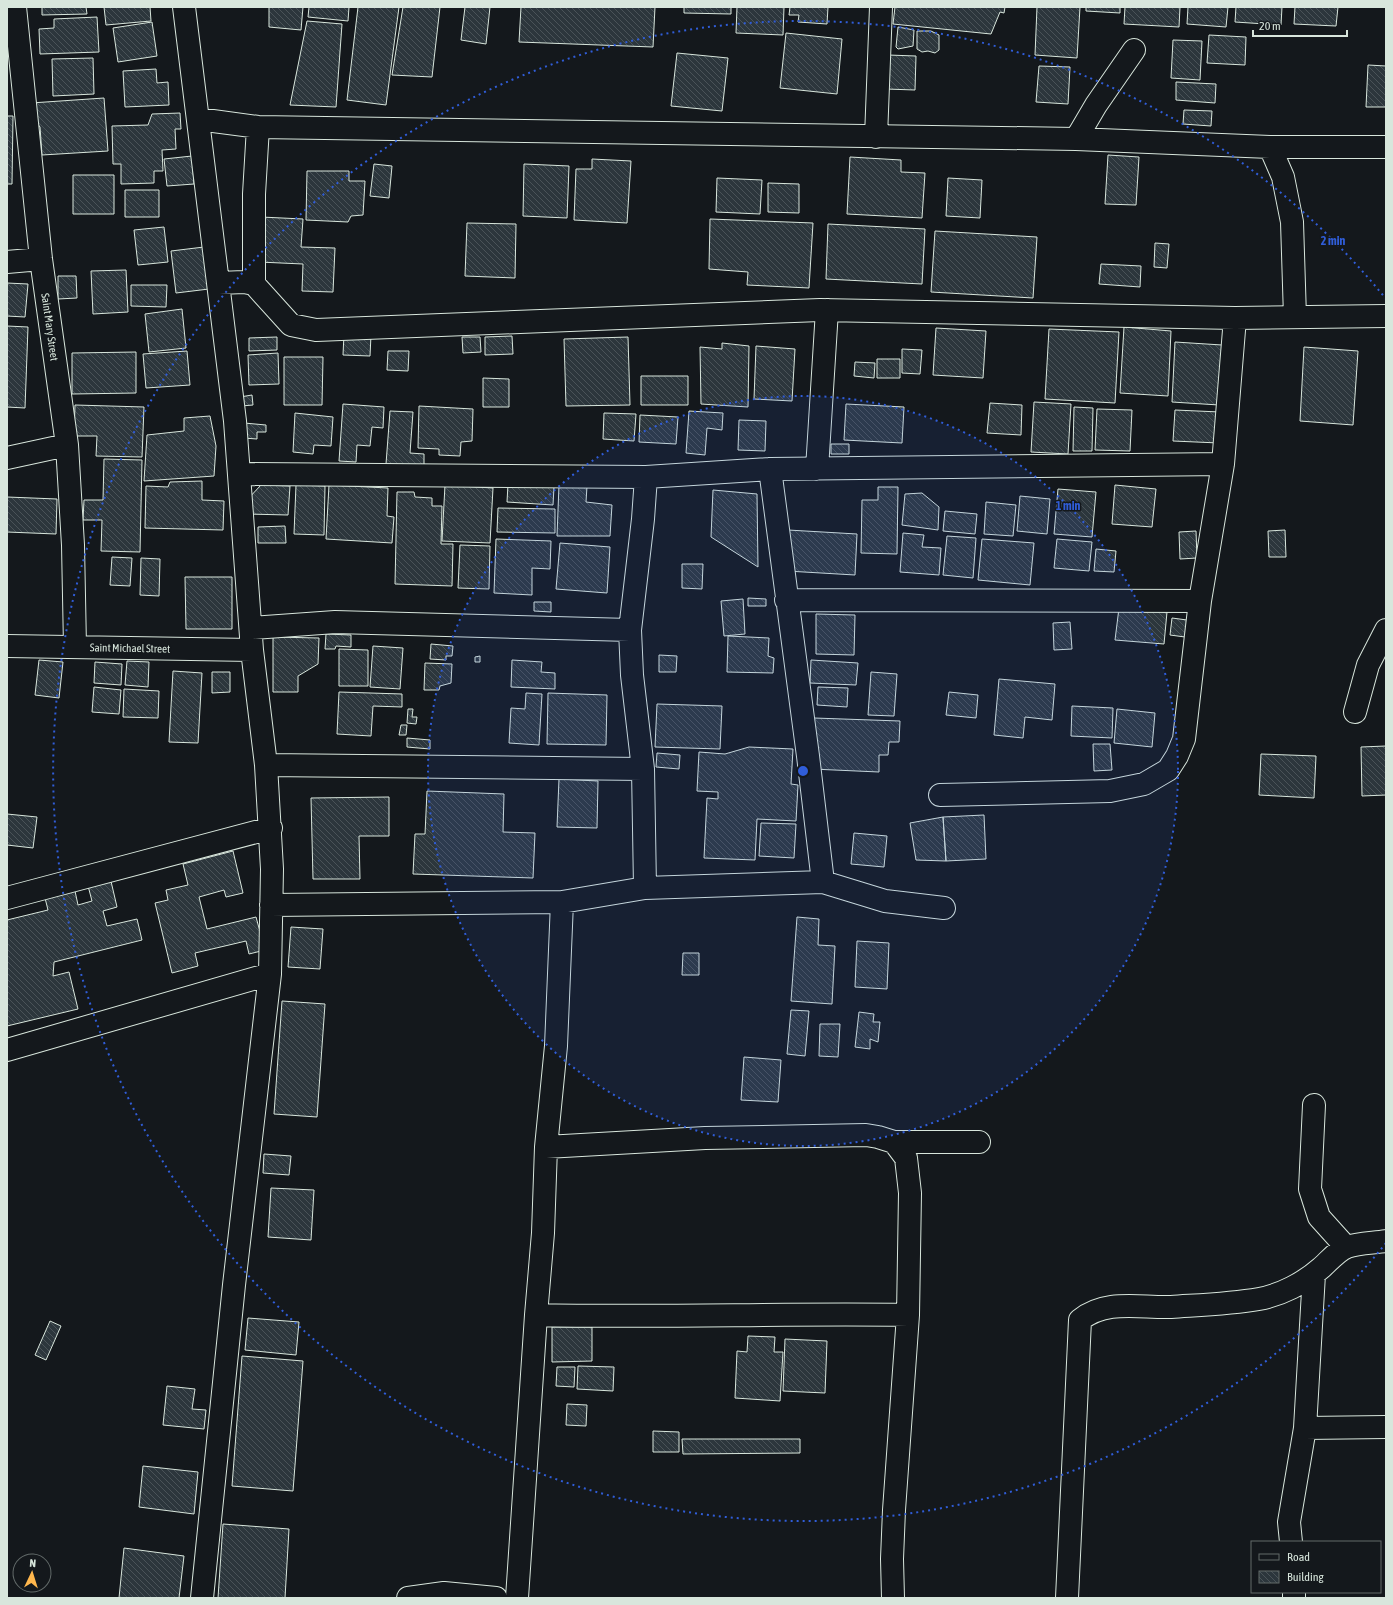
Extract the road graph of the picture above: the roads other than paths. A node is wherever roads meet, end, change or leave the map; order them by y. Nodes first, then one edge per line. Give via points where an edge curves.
1 (15, 7) edge
2 (184, 7) edge
3 (881, 7) edge
4 (1134, 50) dead end
5 (16, 106) edge
6 (198, 119) junction
7 (258, 127) junction
8 (876, 137) junction
9 (1076, 139) junction
10 (1270, 146) junction
11 (1386, 147) edge
12 (41, 259) junction
13 (7, 262) edge
14 (219, 283) junction
15 (254, 284) junction
16 (827, 310) junction
17 (1386, 316) edge
18 (1295, 317) junction
19 (1235, 318) junction
20 (67, 445) junction
21 (7, 458) edge
22 (1223, 464) junction
23 (817, 469) junction
24 (770, 470) junction
25 (240, 474) junction
26 (646, 477) junction
27 (786, 600) junction
28 (1200, 601) junction
29 (252, 628) junction
30 (630, 630) junction
31 (1386, 630) edge
32 (7, 646) edge
33 (75, 647) junction
34 (252, 650) junction
35 (1355, 712) dead end
36 (266, 765) junction
37 (643, 769) junction
38 (940, 795) dead end
39 (271, 828) junction
40 (823, 882) junction
41 (645, 888) junction
42 (7, 898) edge
43 (562, 902) junction
44 (271, 905) junction
45 (944, 908) dead end
46 (270, 974) junction
47 (7, 1050) edge
48 (1314, 1105) dead end
49 (894, 1142) junction
50 (980, 1142) dead end
51 (546, 1147) junction
52 (1386, 1241) edge
53 (1346, 1247) junction
54 (1314, 1274) junction
55 (536, 1315) junction
56 (908, 1315) junction
57 (1386, 1427) edge
58 (1305, 1428) junction
59 (1290, 1541) edge
60 (202, 1598) edge
61 (408, 1598) edge
62 (496, 1598) edge
63 (517, 1598) edge
64 (892, 1598) edge
65 (1067, 1598) edge

1 - 5 street, Saint Mary Street
2 - 6 street
3 - 8 street
4 - 9 street
5 - 12 street, Saint Mary Street
6 - 7 street
6 - 14 street
7 - 8 street
7 - 15 street via 254,194
8 - 9 street
9 - 10 street
10 - 11 street
10 - 18 street via 1283,177 1292,222
12 - 13 street
12 - 20 street, Saint Mary Street
14 - 15 street
14 - 25 street
15 - 16 street via 292,325 316,330
16 - 19 street
16 - 23 street
17 - 18 street
18 - 19 street
19 - 22 street
20 - 21 street
20 - 33 street, Saint Mary Street via 73,545
22 - 23 street
22 - 28 street
23 - 24 street
24 - 26 street
24 - 27 street
25 - 26 street
25 - 29 street
26 - 30 street via 644,519
27 - 28 street
27 - 40 street
28 - 38 street via 1184,739 1168,770 1144,784 1110,791
29 - 30 street via 335,622
29 - 34 street
30 - 37 street via 632,675
31 - 35 street via 1368,665
32 - 33 street, Saint Michael Street
33 - 34 street, Saint Michael Street
34 - 36 street
36 - 37 street
36 - 39 street
37 - 41 street
39 - 42 street
39 - 44 street
40 - 41 street
40 - 45 street via 884,901
41 - 43 street
43 - 44 street
43 - 51 street via 556,1046
44 - 46 street
46 - 47 street
46 - 60 street via 234,1285
48 - 53 street via 1310,1189 1319,1217
49 - 50 street
49 - 51 street via 858,1135 705,1138
49 - 56 street via 906,1158 910,1194
51 - 55 street via 543,1233
52 - 53 street
53 - 54 street
54 - 58 street
54 - 65 street via 1295,1286 1260,1298 1202,1305 1109,1307 1091,1311 1080,1320
55 - 56 street
55 - 63 street
56 - 64 street via 894,1517
57 - 58 street
58 - 59 street via 1289,1522
61 - 62 street via 444,1593

